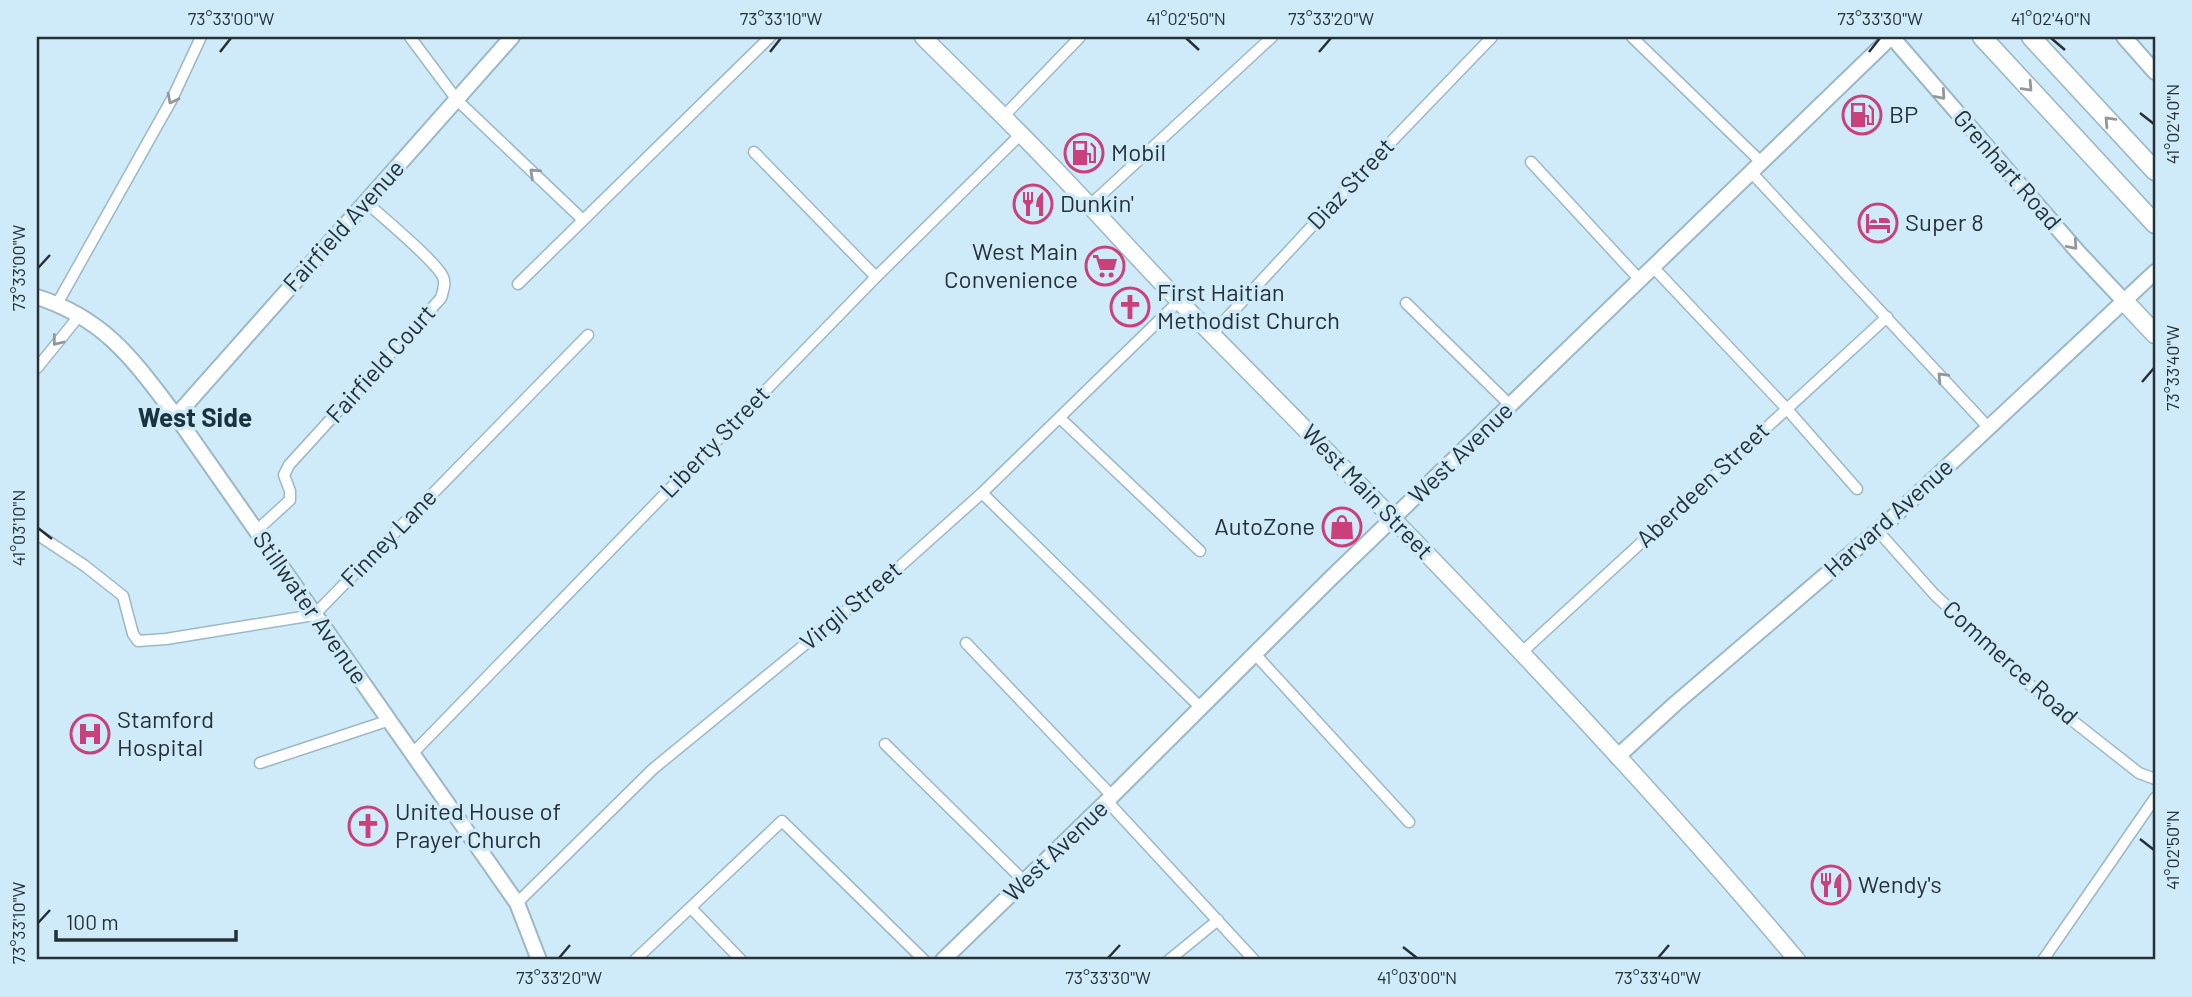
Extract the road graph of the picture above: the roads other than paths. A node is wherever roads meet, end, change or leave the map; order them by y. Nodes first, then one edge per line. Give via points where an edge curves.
1 (201, 37) edge
2 (410, 37) edge
3 (512, 37) edge
4 (770, 37) edge
5 (923, 37) edge
6 (1080, 37) edge
7 (1272, 37) edge
8 (1492, 37) edge
9 (1632, 37) edge
10 (1891, 37) edge
11 (1982, 37) edge
12 (2031, 37) edge
13 (2124, 37) edge
14 (2155, 72) edge
15 (457, 100) junction
16 (1003, 117) junction
17 (1021, 134) junction
18 (754, 152) dead end
19 (1531, 162) dead end
20 (1756, 167) junction
21 (2155, 171) edge
22 (366, 202) junction
23 (1089, 206) junction
24 (583, 220) junction
25 (2155, 224) edge
26 (1653, 267) junction
27 (2155, 272) edge
28 (876, 277) junction
29 (1640, 280) junction
30 (518, 284) dead end
31 (37, 297) edge
32 (1180, 301) junction
33 (2124, 301) junction
34 (1406, 303) dead end
35 (57, 304) junction
36 (79, 316) junction
37 (1887, 317) junction
38 (1212, 334) junction
39 (2155, 334) edge
40 (588, 335) dead end
41 (37, 368) edge
42 (1511, 406) junction
43 (1786, 408) junction
44 (176, 416) junction
45 (1060, 418) junction
46 (1988, 427) junction
47 (1857, 489) dead end
48 (982, 493) junction
49 (1393, 518) junction
50 (1877, 530) junction
51 (257, 531) junction
52 (37, 534) edge
53 (1200, 551) dead end
54 (314, 615) junction
55 (966, 643) dead end
56 (1521, 653) junction
57 (1255, 654) junction
58 (1201, 708) junction
59 (390, 720) junction
60 (885, 744) dead end
61 (413, 753) junction
62 (1617, 757) junction
63 (260, 763) dead end
64 (2155, 779) edge
65 (2155, 798) edge
66 (1110, 799) junction
67 (1409, 822) dead end
68 (1025, 882) junction
69 (517, 903) junction
70 (691, 908) junction
71 (1217, 920) junction
72 (539, 960) edge
73 (635, 960) edge
74 (741, 960) edge
75 (924, 960) edge
76 (943, 960) edge
77 (1169, 960) edge
78 (1254, 960) edge
79 (1797, 960) edge
80 (2043, 960) edge

1 -> 35 street via 172,99
2 - 15 street
3 - 15 street, Fairfield Avenue
4 - 24 street
5 - 16 main road, West Main Street
6 - 16 street
7 - 23 street
8 - 38 street, Diaz Street
9 - 20 street
10 - 20 street, West Avenue
10 -> 33 street, Grenhart Road
11 -> 25 highway
21 -> 12 highway
13 - 14 street
15 - 22 street, Fairfield Avenue
24 -> 15 street
16 - 17 main road, West Main Street
17 - 23 main road, West Main Street
17 - 28 street, Liberty Street
18 - 28 street
19 - 29 street
20 - 26 street, West Avenue
20 - 37 street
22 - 44 street, Fairfield Avenue
22 - 51 street, Fairfield Court via 443,276 441,298 289,465 284,475 289,500
23 - 32 main road, West Main Street
24 - 30 street
26 - 29 street, West Avenue
26 - 43 street
27 - 33 street, Harvard Avenue
28 - 61 street, Liberty Street
29 - 42 street, West Avenue
31 - 35 street, Stillwater Avenue
32 - 38 main road, West Main Street
32 - 45 street, Virgil Street
33 - 39 highway
33 - 46 street, Harvard Avenue
34 - 42 street
35 - 36 street, Stillwater Avenue
36 -> 41 street
36 - 44 street, Stillwater Avenue via 104,331 132,359
37 - 43 street, Aberdeen Street
46 -> 37 street
38 - 49 main road, West Main Street
40 - 54 street, Finney Lane
42 - 49 street, West Avenue
43 - 47 street
43 - 56 street, Aberdeen Street
44 - 51 street, Stillwater Avenue
45 - 48 street, Virgil Street
45 - 53 street
46 - 50 street, Harvard Avenue
48 - 58 street
48 - 69 street, Virgil Street via 897,569 653,769
49 - 56 main road, West Main Street
49 - 57 street, West Avenue
50 - 62 street, Harvard Avenue
50 - 64 street, Commerce Road via 1934,594 2028,683 2139,773
51 - 54 street, Stillwater Avenue
52 - 54 street via 123,596 138,641
54 - 59 street, Stillwater Avenue
55 - 66 street
56 - 62 main road, West Main Street
57 - 58 street, West Avenue
57 - 67 street
58 - 66 street, West Avenue
59 - 61 street, Stillwater Avenue
59 - 63 street
60 - 68 street
61 - 69 street, Stillwater Avenue
62 - 79 main road, West Main Street
65 - 80 street
66 - 68 street, West Avenue
66 - 71 street
68 - 76 street, West Avenue
69 - 72 street, Stillwater Avenue
70 - 73 street
70 - 74 street
70 - 75 street via 782,821
71 - 77 street
71 - 78 street

